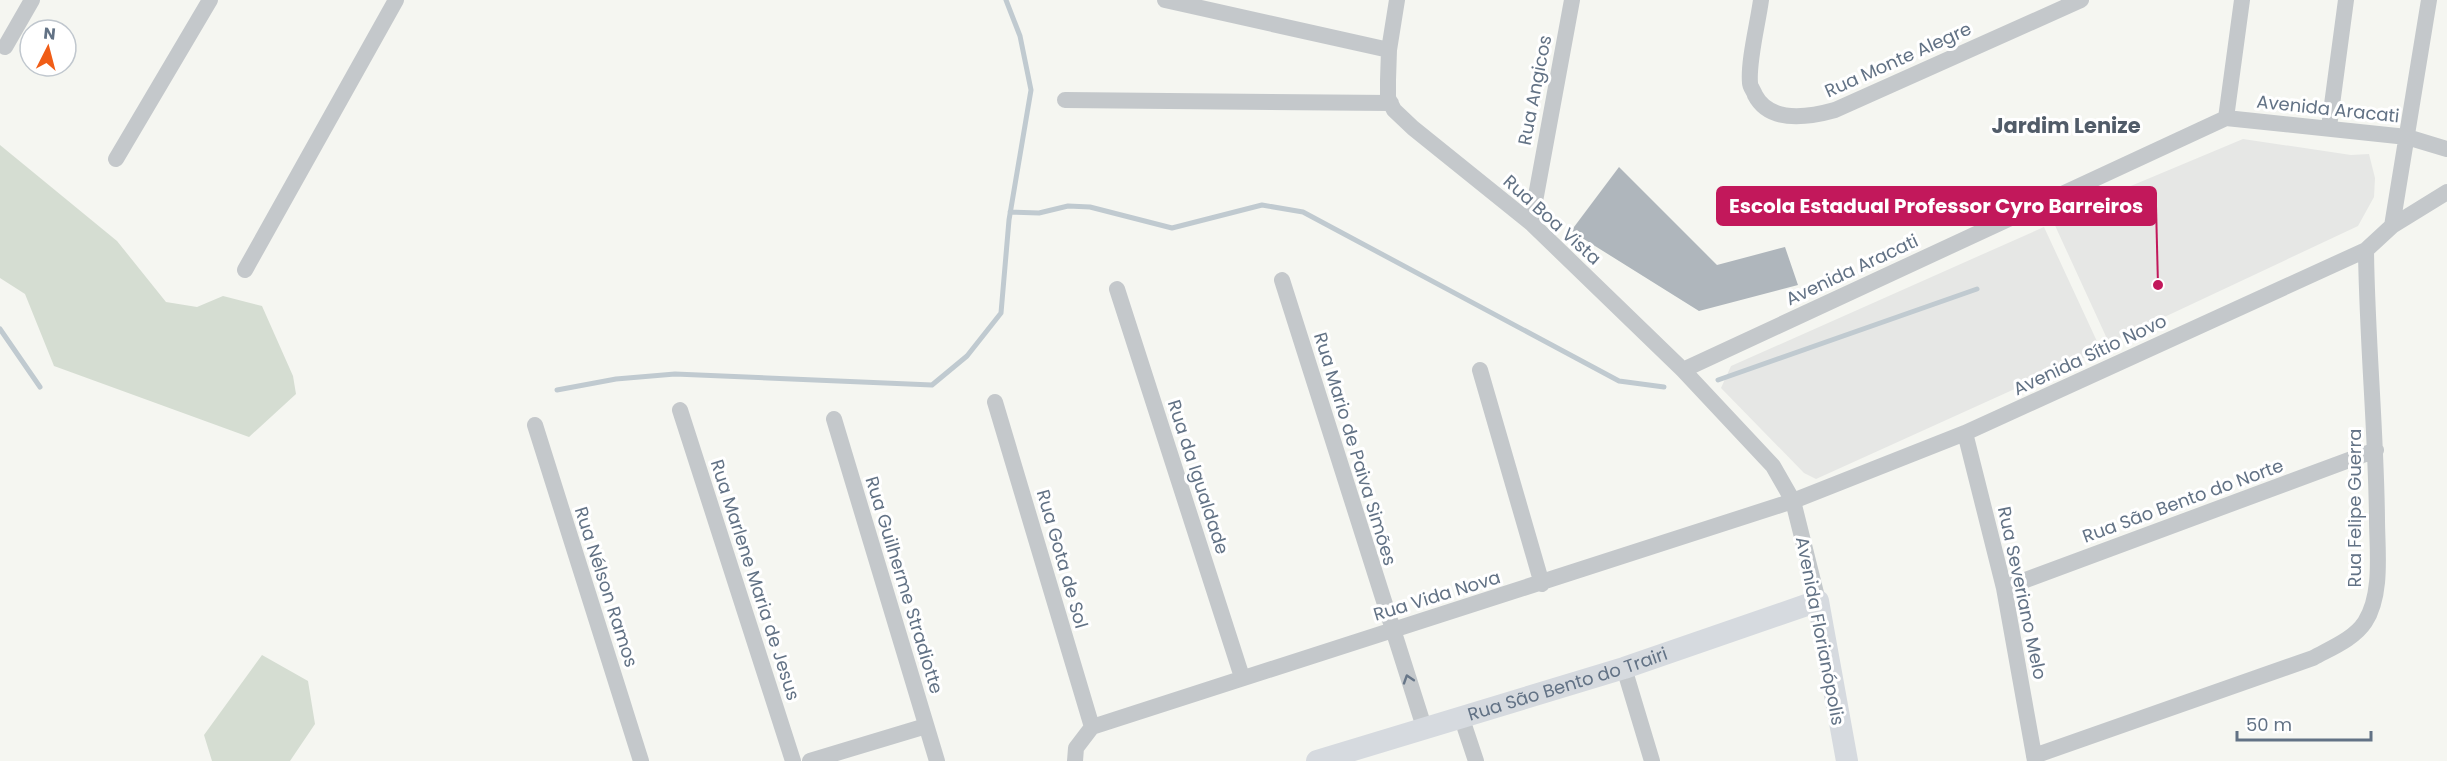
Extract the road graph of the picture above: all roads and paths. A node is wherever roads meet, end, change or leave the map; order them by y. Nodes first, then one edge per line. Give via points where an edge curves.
1 (32, 0) edge
2 (210, 0) edge
3 (396, 0) edge
4 (1165, 0) edge
5 (1397, 0) edge
6 (1572, 0) edge
7 (1761, 0) edge
8 (2242, 0) edge
9 (2346, 0) edge
10 (2429, 0) edge
11 (2072, 2) edge
12 (5, 47) dead end
13 (1389, 51) junction
14 (1065, 100) dead end
15 (1391, 103) junction
16 (2226, 118) junction
17 (2329, 127) junction
18 (2407, 137) junction
19 (2447, 149) edge
20 (116, 159) dead end
21 (2447, 192) edge
22 (1530, 223) junction
23 (2392, 226) junction
24 (2366, 250) junction
25 (245, 270) dead end
26 (1282, 280) dead end
27 (1117, 289) dead end
28 (1479, 370) dead end
29 (1683, 370) junction
30 (995, 402) dead end
31 (680, 410) dead end
32 (834, 419) dead end
33 (535, 425) dead end
34 (1965, 433) junction
35 (2376, 450) junction
36 (1793, 501) junction
37 (1542, 584) junction
38 (2004, 588) junction
39 (1818, 601) junction
40 (1392, 630) junction
41 (1623, 668) junction
42 (1242, 677) junction
43 (1461, 716) junction
44 (926, 726) junction
45 (1092, 727) junction
46 (1424, 727) junction
47 (2035, 758) edge
48 (641, 761) edge
49 (793, 761) edge
50 (810, 761) edge
51 (937, 761) edge
52 (1075, 761) edge
53 (1317, 761) edge
54 (1476, 761) edge
55 (1652, 761) edge
56 (1847, 761) edge

1 - 12 street
2 - 20 street
3 - 25 street
4 - 13 street
5 - 13 street
6 - 22 street, Rua Angicos
7 - 11 street, Rua Monte Alegre via 1750,84 1758,101 1773,112 1794,117 1812,117 1835,110
8 - 16 street
9 - 17 street
10 - 18 street
13 - 15 street
14 - 15 street
15 - 22 street, Rua Boa Vista via 1413,128
16 - 17 street, Avenida Aracati
16 - 29 street, Avenida Aracati
17 - 18 street, Avenida Aracati
18 - 19 street, Avenida Aracati
18 - 23 street
21 - 23 street
22 - 29 street, Rua Boa Vista
23 - 24 street, Avenida Sítio Novo
24 - 34 street, Avenida Sítio Novo
24 - 35 street, Rua Felipe Guerra
26 - 40 street, Rua Mario de Paiva Simões
27 - 42 street, Rua da Igualdade
28 - 37 street
29 - 36 street via 1773,466
30 - 45 street, Rua Gota de Sol
31 - 49 street, Rua Marlene Maria de Jesus
32 - 44 street, Rua Guilherme Stradiotte
33 - 48 street, Rua Nélson Ramos
34 - 36 street, Avenida Sítio Novo
34 - 38 street, Rua Severiano Melo
35 - 38 street, Rua São Bento do Norte
35 - 47 street, Rua Felipe Guerra via 2377,566 2373,605 2365,623 2313,658
36 - 37 street, Rua Vida Nova
36 - 39 street, Avenida Florianópolis
37 - 40 street, Rua Vida Nova
38 - 47 street, Rua Severiano Melo
39 - 41 street, Rua São Bento do Trairi
39 - 56 street, Avenida Florianópolis
40 - 42 street, Rua Vida Nova
46 -> 40 street, Rua Mario de Paiva Simões
41 - 43 street, Rua São Bento do Trairi
41 - 55 street
42 - 45 street, Rua Vida Nova
43 - 46 street, Rua São Bento do Trairi
43 - 54 street
44 - 50 street
44 - 51 street, Rua Guilherme Stradiotte
45 - 52 street via 1076,748
46 - 53 street, Rua São Bento do Trairi

